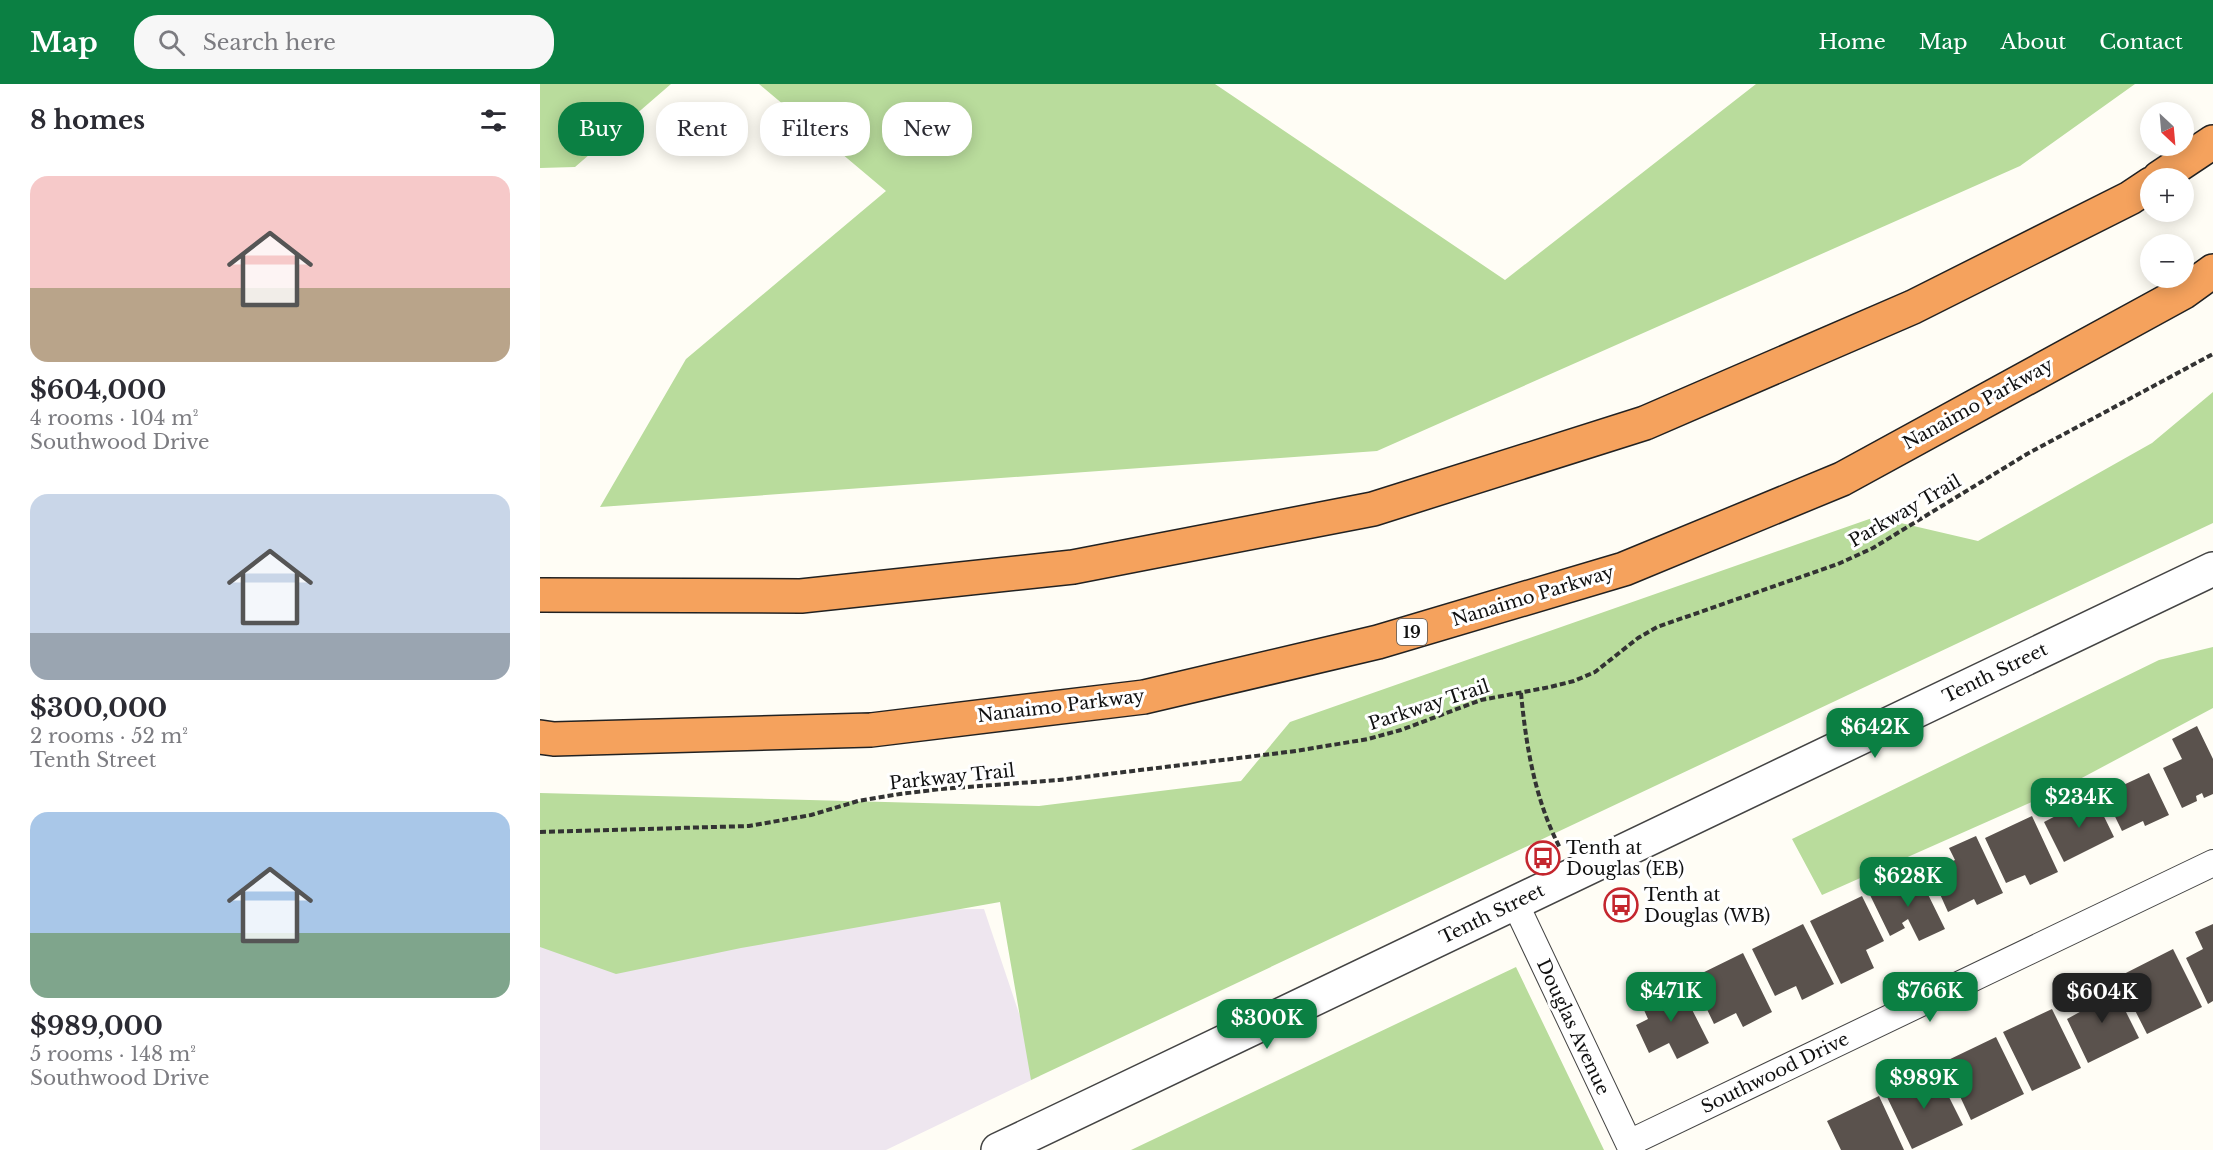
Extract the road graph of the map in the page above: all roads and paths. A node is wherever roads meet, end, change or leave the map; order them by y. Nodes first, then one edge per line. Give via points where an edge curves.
1 (2213, 142) edge
2 (2174, 168) edge
3 (2140, 191) edge
4 (2213, 271) edge
5 (2213, 354) edge
6 (2213, 569) edge
7 (540, 595) edge
8 (1521, 693) junction
9 (540, 737) edge
10 (540, 832) edge
11 (2213, 863) edge
12 (1573, 875) junction
13 (1515, 903) junction
14 (1630, 1147) edge
15 (998, 1150) edge

1 - 2 highway
3 - 7 highway via 1913,307 1645,423 1373,508 1073,567 801,596
4 - 9 highway, Nanaimo Parkway / 19 via 2184,292 1842,479 1624,569 1378,642 1144,697 871,730
5 - 8 path, Parkway Trail via 2027,454 1873,548 1838,564 1657,627 1595,672
6 - 12 street, Tenth Street
8 - 10 path, Parkway Trail via 1481,699 1368,739 1296,751 1059,780 900,794 749,826
8 - 12 path via 1536,786 1556,842
11 - 14 street, Southwood Drive
12 - 13 street, Tenth Street
13 - 14 street, Douglas Avenue
13 - 15 street, Tenth Street

